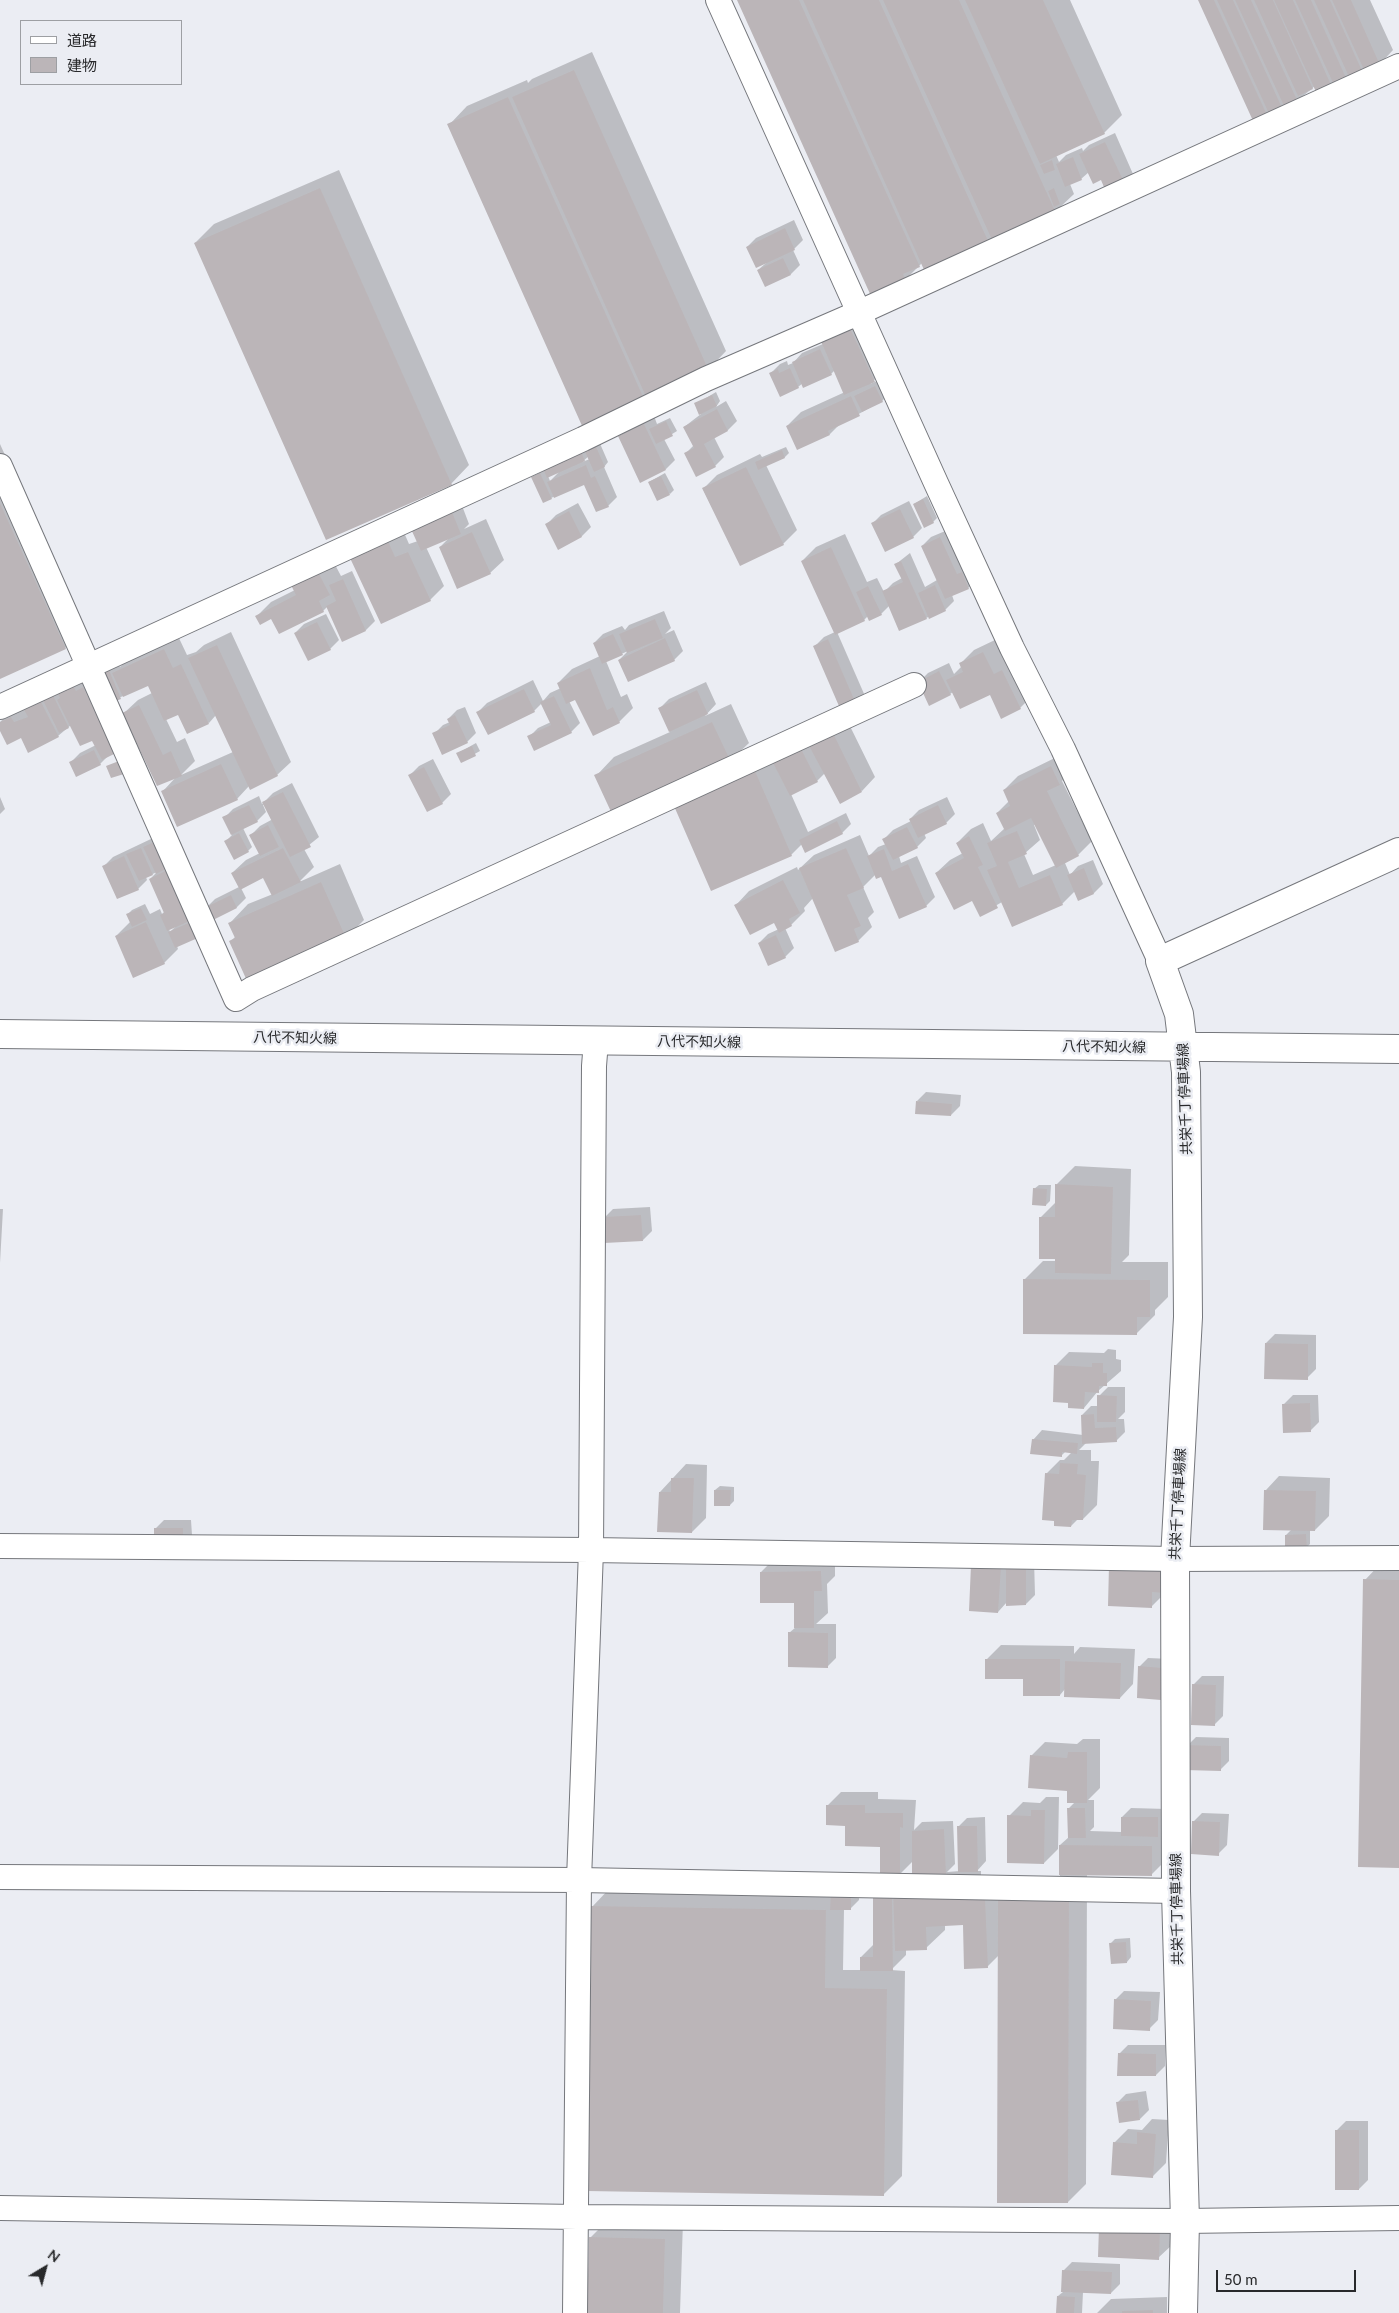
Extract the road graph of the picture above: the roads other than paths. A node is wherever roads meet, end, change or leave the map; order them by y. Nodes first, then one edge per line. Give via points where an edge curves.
1 (718, 0) edge
2 (1399, 66) edge
3 (858, 313) junction
4 (0, 466) edge
5 (88, 668) junction
6 (914, 685) dead end
7 (0, 707) edge
8 (1399, 852) edge
9 (1160, 961) junction
10 (0, 1034) edge
11 (596, 1041) junction
12 (1184, 1048) junction
13 (1399, 1049) edge
14 (0, 1546) edge
15 (591, 1550) junction
16 (1399, 1558) edge
17 (1175, 1559) junction
18 (0, 1878) edge
19 (579, 1880) junction
20 (1176, 1891) junction
21 (0, 2208) edge
22 (577, 2216) junction
23 (1399, 2218) edge
24 (1184, 2221) junction
25 (576, 2313) edge
26 (1183, 2313) edge

1 - 3 street
2 - 3 street
3 - 5 street via 706,380
3 - 9 street
4 - 5 street
5 - 6 street via 236,999
5 - 7 street
8 - 9 main road
9 - 12 main road, 共栄千丁停車場線 via 1179,1014
10 - 11 main road, 八代不知火線
11 - 12 main road, 八代不知火線
11 - 15 street
12 - 13 main road, 八代不知火線
12 - 17 main road, 共栄千丁停車場線 via 1188,1317
14 - 15 street
15 - 17 street
15 - 19 street
16 - 17 street
17 - 20 main road, 共栄千丁停車場線
18 - 19 street
19 - 20 street
19 - 22 street
20 - 24 main road, 共栄千丁停車場線
21 - 22 street
22 - 24 street
22 - 25 street
23 - 24 street
24 - 26 main road, 共栄千丁停車場線

